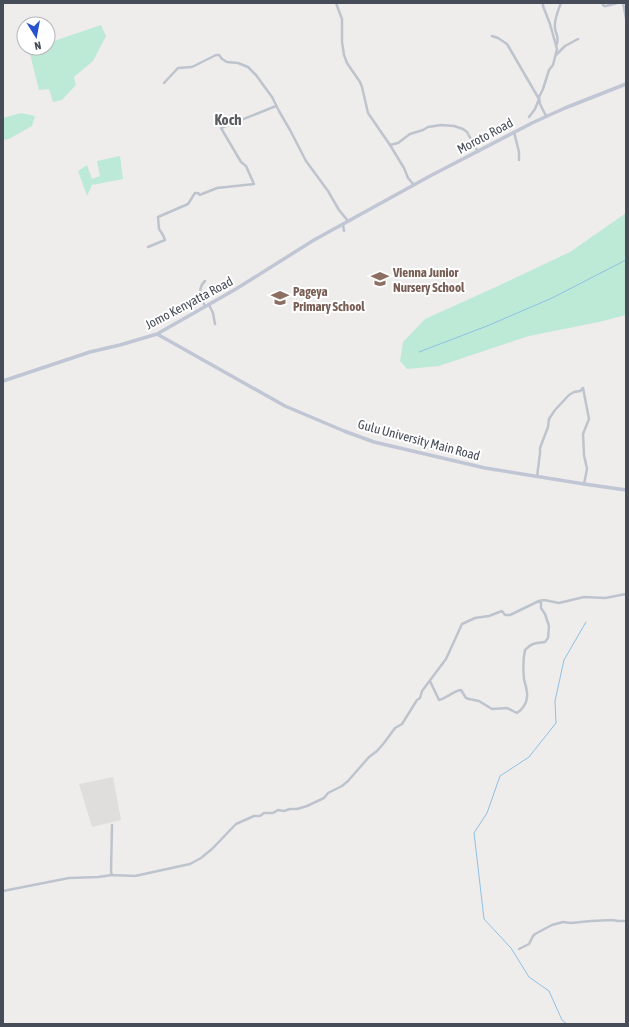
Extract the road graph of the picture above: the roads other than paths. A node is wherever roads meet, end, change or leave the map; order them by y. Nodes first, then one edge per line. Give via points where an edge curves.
1 (336, 3) edge
2 (543, 3) edge
3 (562, 3) edge
4 (602, 3) edge
5 (617, 3) edge
6 (623, 3) edge
7 (626, 18) edge
8 (492, 36) dead end
9 (578, 39) dead end
10 (557, 46) junction
11 (556, 56) junction
12 (164, 83) dead end
13 (626, 84) edge
14 (539, 99) junction
15 (276, 106) junction
16 (546, 116) junction
17 (529, 117) dead end
18 (514, 132) junction
19 (390, 145) junction
20 (478, 152) junction
21 (519, 160) dead end
22 (414, 185) junction
23 (348, 221) junction
24 (343, 225) junction
25 (344, 231) dead end
26 (148, 247) dead end
27 (205, 281) dead end
28 (209, 305) junction
29 (205, 307) junction
30 (214, 324) dead end
31 (158, 334) junction
32 (3, 381) edge
33 (537, 477) junction
34 (584, 484) junction
35 (626, 490) edge
36 (626, 594) edge
37 (538, 601) junction
38 (430, 681) junction
39 (112, 825) dead end
40 (112, 875) junction
41 (3, 892) edge
42 (626, 921) edge
43 (519, 950) dead end

1 - 19 street via 342,19 342,42 347,63 360,82 368,113
2 - 10 street
3 - 10 street via 555,18
4 - 5 street via 606,6
6 - 7 street
8 - 14 street via 506,44
9 - 11 street
10 - 11 street
11 - 14 street
12 - 15 street via 178,68 192,67 218,55 227,62 251,69
13 - 16 main road, Moroto Road
14 - 16 street
14 - 17 street
15 - 23 street via 306,161
15 - 26 street via 220,128 246,166 254,184 217,188 202,194 194,194 188,204 158,217 159,229 165,240
16 - 18 main road, Moroto Road
18 - 20 main road, Moroto Road
18 - 21 street
19 - 20 street via 428,127 454,126 467,132
19 - 22 street
20 - 22 main road, Moroto Road
22 - 23 main road, Moroto Road
23 - 24 main road, Jomo Kenyatta Road
24 - 25 street
24 - 28 main road, Jomo Kenyatta Road
27 - 29 street via 200,293
28 - 29 main road, Jomo Kenyatta Road
28 - 30 street
29 - 31 main road, Jomo Kenyatta Road
31 - 32 main road, Jomo Kenyatta Road via 90,352
31 - 33 main road, Gulu University Main Road via 285,406 350,433 421,454
33 - 34 main road, Gulu University Main Road
33 - 34 street via 540,448 549,419 569,395 583,388 589,418 583,434 587,469
34 - 35 main road, Gulu University Main Road
36 - 37 street via 605,598 584,597 559,603
37 - 38 street via 510,614 505,615 502,611 462,624 446,659
37 - 38 street via 549,623 548,638 545,642 531,644 525,650 524,677 528,697 519,712 507,708 492,709 479,701 466,698 461,690 440,700
38 - 40 street via 402,724 348,781 324,798 297,809 278,810 250,817 236,824 212,849 190,864 135,876
39 - 40 street
40 - 41 street via 69,878
42 - 43 street via 563,922 535,934 529,944

